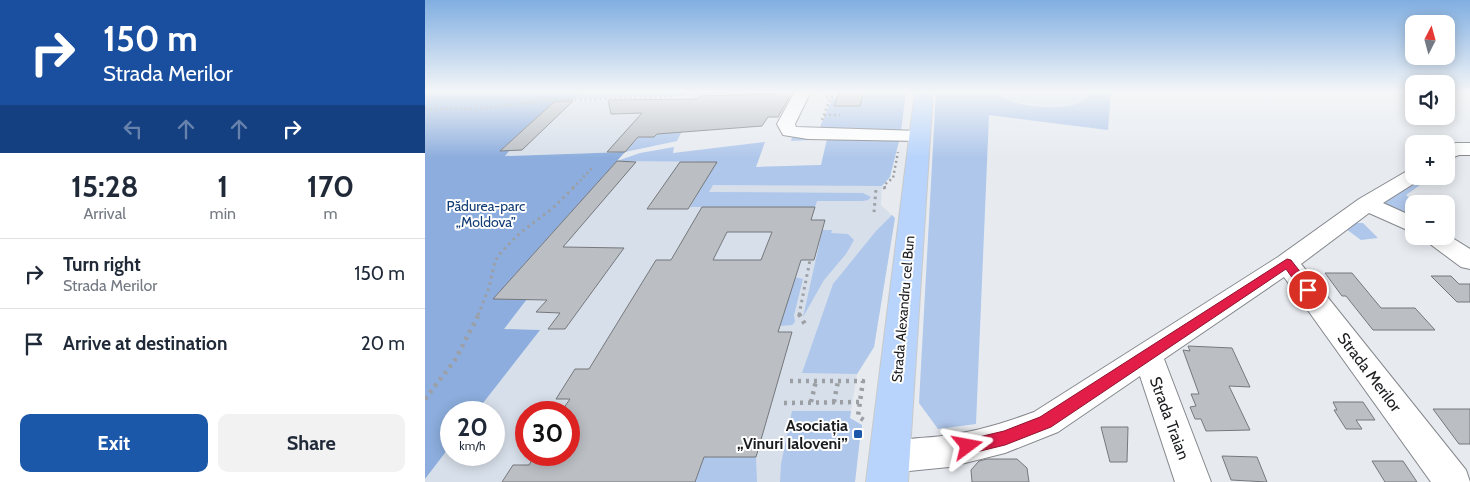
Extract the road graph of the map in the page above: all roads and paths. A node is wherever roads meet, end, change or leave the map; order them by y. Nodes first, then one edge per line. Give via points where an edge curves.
1 (791, 113) edge
2 (922, 113) edge
3 (824, 115) joint
4 (840, 115) dead end
5 (821, 124) dead end
6 (920, 136) junction
7 (593, 167) dead end
8 (1405, 181) edge
9 (876, 189) dead end
10 (1367, 204) junction
11 (874, 212) dead end
12 (1405, 222) edge
13 (1446, 245) edge
14 (810, 260) dead end
15 (1470, 262) edge
16 (1287, 263) junction
17 (806, 326) dead end
18 (1147, 354) junction
19 (790, 381) dead end
20 (816, 381) junction
21 (838, 381) junction
22 (425, 399) edge
23 (811, 402) junction
24 (835, 402) junction
25 (860, 402) junction
26 (784, 403) dead end
27 (865, 422) dead end
28 (888, 469) edge
29 (1193, 482) edge
30 (1453, 482) edge

1 - 6 street via 786,124 789,131
2 - 6 main road, Strada Alexandru cel Bun
3 - 4 path
3 - 5 path
6 - 28 main road, Strada Alexandru cel Bun
7 - 22 path via 548,212 504,247 495,261 489,287 461,353
8 - 10 street
9 - 11 path
10 - 12 street
10 - 16 street
13 - 15 street
14 - 17 path via 799,316
16 - 18 street
16 - 30 street, Strada Merilor
18 - 28 street via 1046,422 1005,438
18 - 29 street, Strada Traian
19 - 20 path
20 - 21 path
20 - 23 path
21 - 24 path
21 - 25 path via 863,381
23 - 24 path
23 - 26 path
24 - 25 path
25 - 27 path via 858,416

